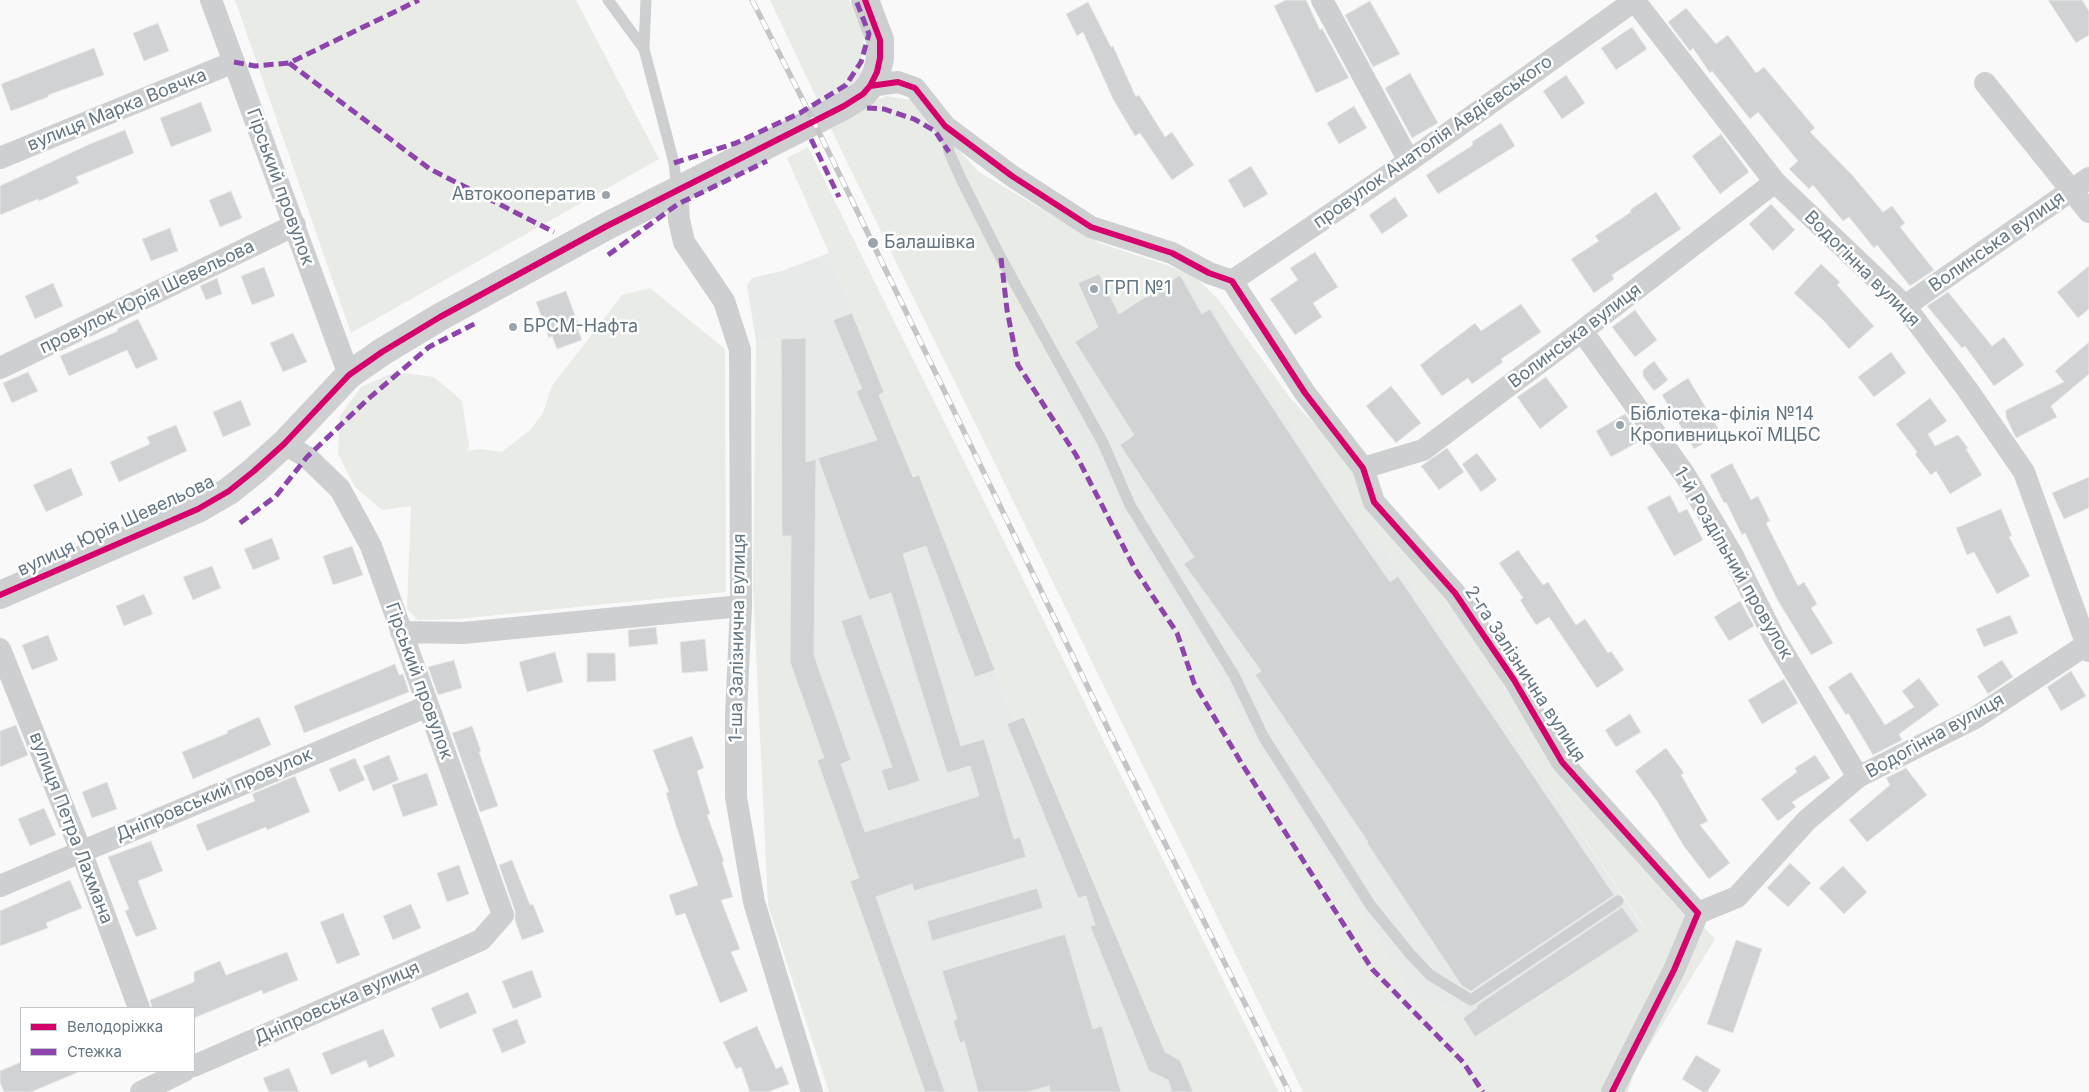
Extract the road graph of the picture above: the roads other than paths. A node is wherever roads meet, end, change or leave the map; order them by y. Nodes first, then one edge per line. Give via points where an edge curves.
1 (212, 0) edge
2 (608, 0) edge
3 (646, 0) edge
4 (865, 0) edge
5 (1322, 0) edge
6 (1634, 0) edge
7 (644, 50) junction
8 (234, 62) junction
9 (1986, 83) dead end
10 (870, 86) junction
11 (945, 126) junction
12 (0, 158) edge
13 (1409, 161) junction
14 (1775, 182) junction
15 (2080, 184) edge
16 (677, 190) junction
17 (2089, 212) edge
18 (295, 225) junction
19 (1232, 281) junction
20 (1904, 306) junction
21 (1582, 331) junction
22 (0, 368) edge
23 (349, 375) junction
24 (284, 444) junction
25 (1363, 468) junction
26 (0, 595) edge
27 (741, 606) junction
28 (401, 632) junction
29 (2087, 648) edge
30 (0, 649) edge
31 (428, 706) junction
32 (1858, 777) junction
33 (81, 851) junction
34 (0, 886) edge
35 (1618, 901) dead end
36 (1698, 913) junction
37 (481, 940) joint
38 (139, 1007) edge
39 (195, 1066) edge
40 (171, 1078) edge
41 (141, 1092) edge
42 (812, 1092) edge
43 (1612, 1092) edge

1 - 8 street, Гірський провулок
2 - 7 lane
3 - 7 lane
4 - 10 street via 880,40 880,58
5 - 13 street
6 - 13 street, провулок Анатолія Авдієвського
6 - 14 street, Водогінна вулиця
7 - 16 lane via 674,163
8 - 12 street, вулиця Марка Вовчка
8 - 18 street, Гірський провулок
9 - 15 street
10 - 11 street via 898,82 915,88
10 - 16 street, вулиця Юрія Шевельова via 844,106
11 - 19 street via 1012,176 1091,227 1172,253
11 - 35 lane via 949,152 962,181 1103,443 1130,505 1235,677 1263,736 1371,906 1411,955 1430,976 1472,1000
13 - 19 street, провулок Анатолія Авдієвського
14 - 20 street, Водогінна вулиця
14 - 21 street, Волинська вулиця
15 - 17 street
15 - 20 street, Волинська вулиця
16 - 23 street, вулиця Юрія Шевельова via 440,317
16 - 27 street, 1-ша Залізнична вулиця via 684,242 724,301 740,350
18 - 22 street, провулок Юрія Шевельова
18 - 23 street, Гірський провулок
19 - 25 street, 2-га Залізнична вулиця via 1305,393
20 - 29 street, Водогінна вулиця via 1967,388 2024,472
21 - 25 street, Волинська вулиця via 1423,450
21 - 32 street, 1-й Роздільний провулок via 1685,475 1732,554 1774,637
23 - 24 street, вулиця Юрія Шевельова
24 - 26 street, вулиця Юрія Шевельова via 229,492 198,510
24 - 28 street, Гірський провулок via 307,457 340,489 371,546
25 - 36 street, 2-га Залізнична вулиця via 1374,502 1455,593 1514,680 1562,762
27 - 28 street via 463,633
27 - 42 street, 1-ша Залізнична вулиця via 736,797 754,902
28 - 31 street, Гірський провулок
29 - 32 street, Водогінна вулиця via 1975,718
30 - 33 street, вулиця Петра Лахмана
31 - 33 street, Дніпровський провулок
31 - 37 street, Гірський провулок via 502,915
32 - 36 street via 1807,820 1737,897
33 - 34 street, Дніпровський провулок
33 - 38 street, вулиця Петра Лахмана
36 - 43 street via 1674,970
37 - 39 street, Дніпровська вулиця
40 - 41 street

